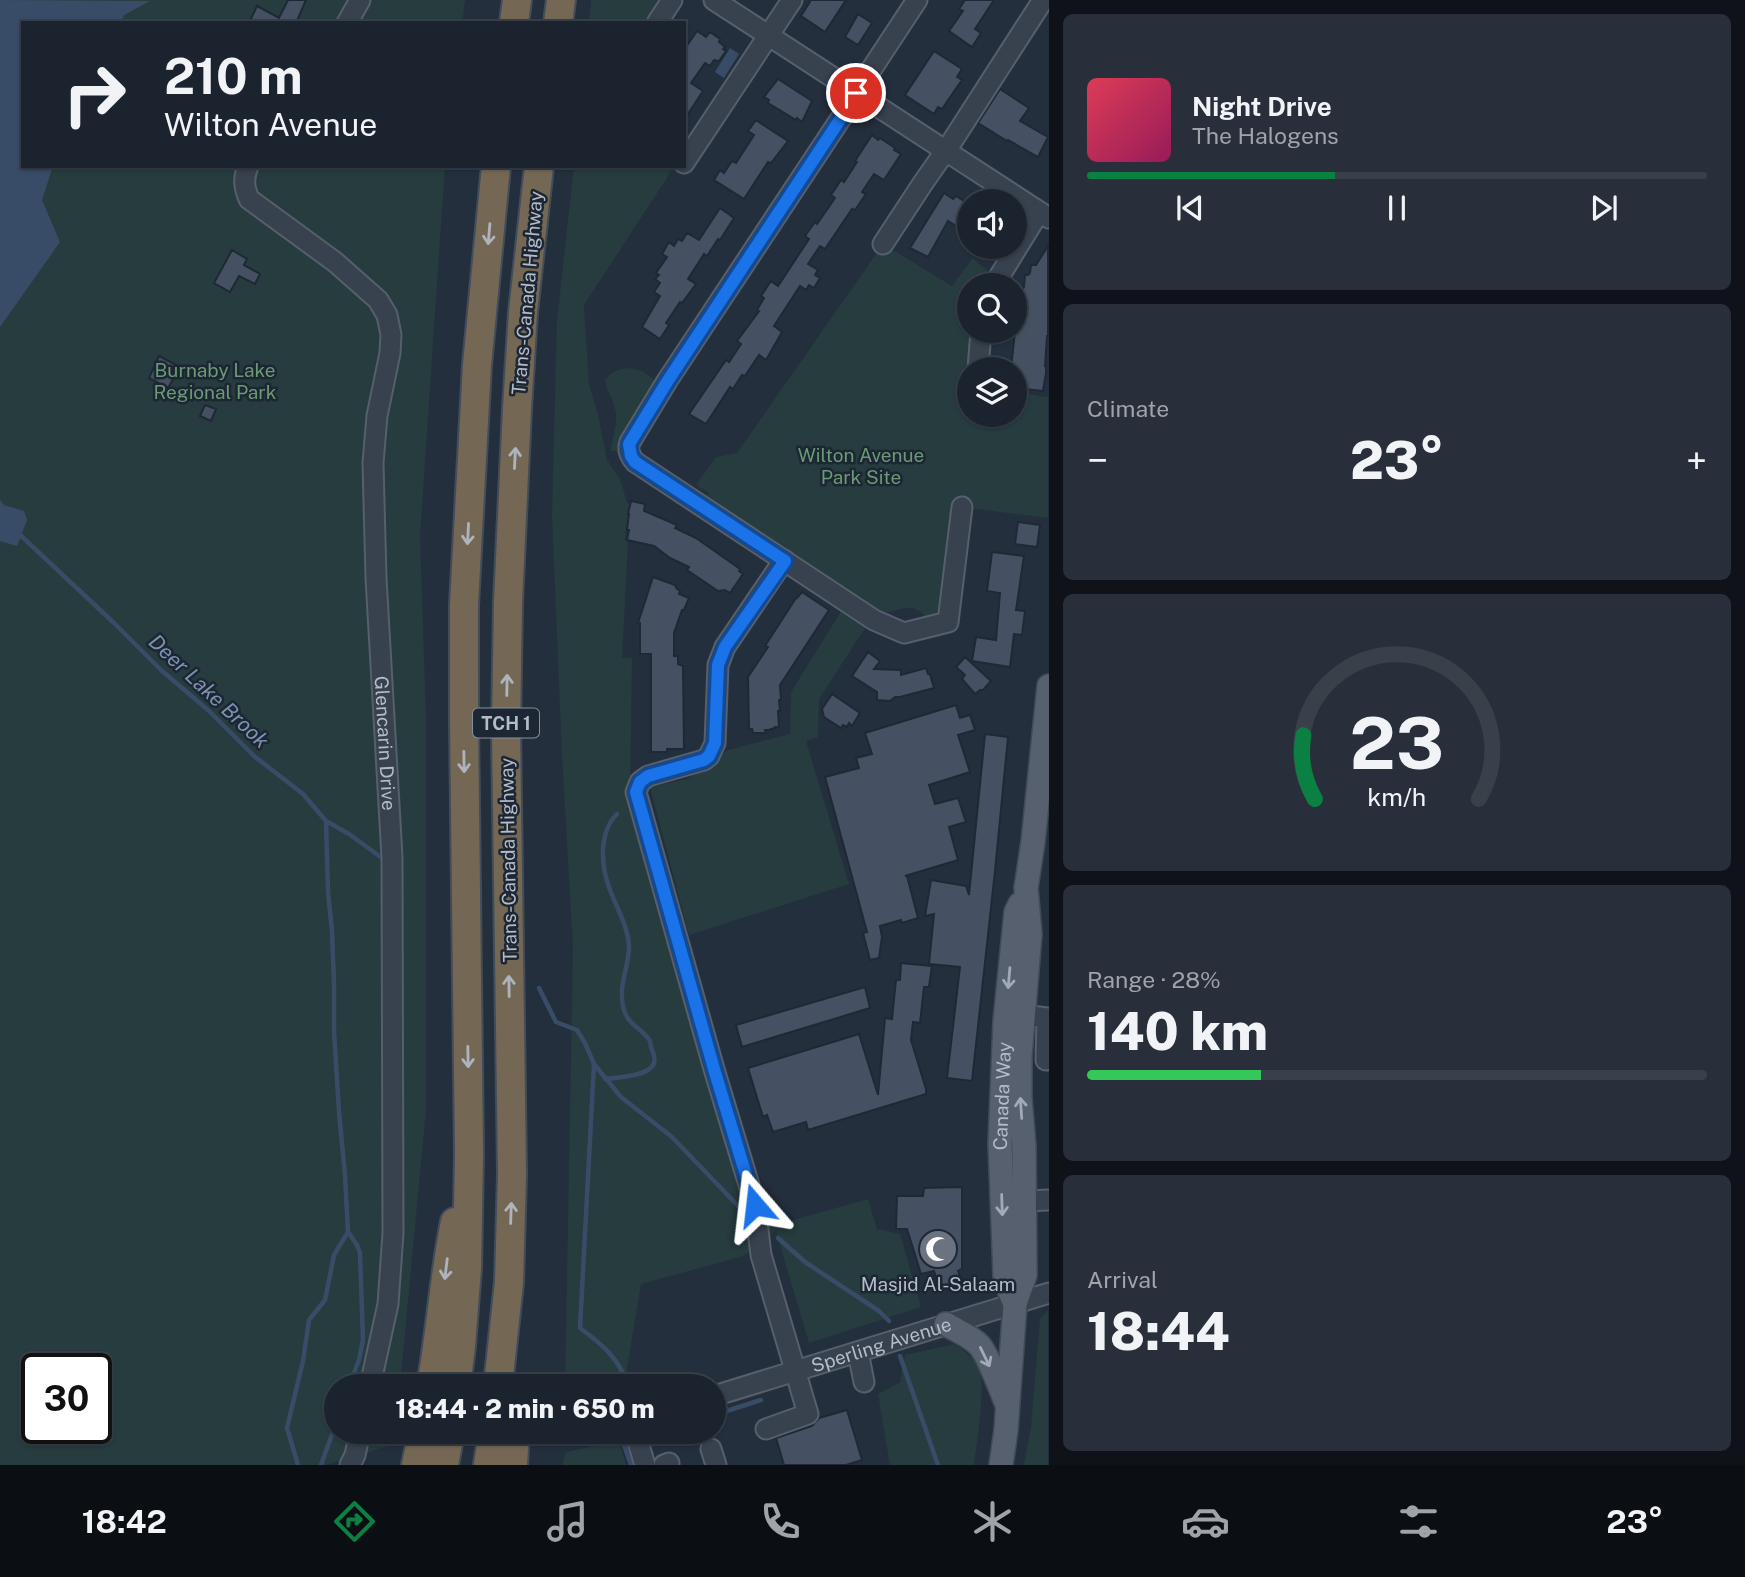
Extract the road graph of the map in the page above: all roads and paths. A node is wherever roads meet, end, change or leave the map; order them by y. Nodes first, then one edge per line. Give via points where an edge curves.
1 (360, 0) edge
2 (517, 0) edge
3 (561, 0) edge
4 (672, 0) edge
5 (714, 0) edge
6 (792, 0) edge
7 (917, 0) edge
8 (1043, 0) edge
9 (348, 21) edge
10 (514, 21) edge
11 (558, 21) edge
12 (658, 21) edge
13 (769, 34) junction
14 (856, 93) junction
15 (945, 152) junction
16 (686, 160) edge
17 (247, 168) edge
18 (496, 168) edge
19 (539, 168) edge
20 (1043, 215) edge
21 (883, 244) dead end
22 (1002, 273) edge
23 (962, 507) dead end
24 (785, 561) junction
25 (1048, 687) edge
26 (1041, 844) edge
27 (1026, 888) junction
28 (1023, 1015) junction
29 (1046, 1060) dead end
30 (469, 1154) junction
31 (1048, 1200) edge
32 (1024, 1201) junction
33 (509, 1282) junction
34 (1048, 1293) edge
35 (1015, 1304) junction
36 (946, 1324) junction
37 (858, 1352) junction
38 (795, 1371) junction
39 (373, 1374) edge
40 (433, 1374) edge
41 (458, 1374) edge
42 (499, 1374) edge
43 (517, 1374) edge
44 (864, 1382) dead end
45 (726, 1392) edge
46 (1007, 1405) junction
47 (766, 1429) dead end
48 (357, 1444) edge
49 (420, 1444) edge
50 (448, 1444) edge
51 (491, 1444) edge
52 (514, 1444) edge
53 (639, 1444) edge
54 (350, 1465) edge
55 (416, 1465) edge
56 (444, 1465) edge
57 (488, 1465) edge
58 (513, 1465) edge
59 (645, 1465) edge
60 (1001, 1465) edge

1 - 9 street
2 - 10 highway
3 - 11 highway
4 - 12 street
5 - 13 street
6 - 13 street
7 - 14 street
8 - 15 street
13 - 14 street
13 - 16 street
14 - 15 street
14 - 24 street via 630,442 635,462
15 - 20 street
15 - 21 street
17 - 39 street, Glencarin Drive via 243,177 249,199 377,300 387,315 391,335 373,463 392,857 393,1233 388,1304
18 -> 30 highway, TCH 1 via 477,365 464,605
33 -> 19 highway, Trans-Canada Highway / TCH 1 via 508,602 523,312
20 - 22 street
23 - 24 street via 948,622 904,633 874,620
24 - 38 street via 725,647 718,665 715,743 709,756 648,776 636,792 755,1205 761,1255
25 - 26 main road, Canada Way
26 - 27 main road, Canada Way
27 - 28 main road, Canada Way via 1030,934
27 -> 35 main road, Canada Way via 1016,912 1011,958 1000,1143 1005,1276
28 - 29 street via 1047,1018
32 -> 28 main road, Canada Way
30 -> 40 highway via 448,1257
30 - 41 highway, TCH 1 via 467,1268
31 - 32 street
32 - 35 main road, Canada Way via 1025,1275
33 - 42 highway, Trans-Canada Highway / TCH 1
33 - 43 highway
34 - 35 street, Sperling Avenue
35 - 36 street, Sperling Avenue
35 - 46 main road, Canada Way
36 - 37 street, Sperling Avenue
36 -> 46 main road via 979,1345
37 - 38 street, Sperling Avenue
37 - 44 street
38 - 45 street, Sperling Avenue
38 - 47 street via 808,1414
46 - 60 main road, Canada Way
48 - 54 street
49 - 55 highway
50 - 56 highway
51 - 57 highway
52 - 58 highway
53 - 59 street

